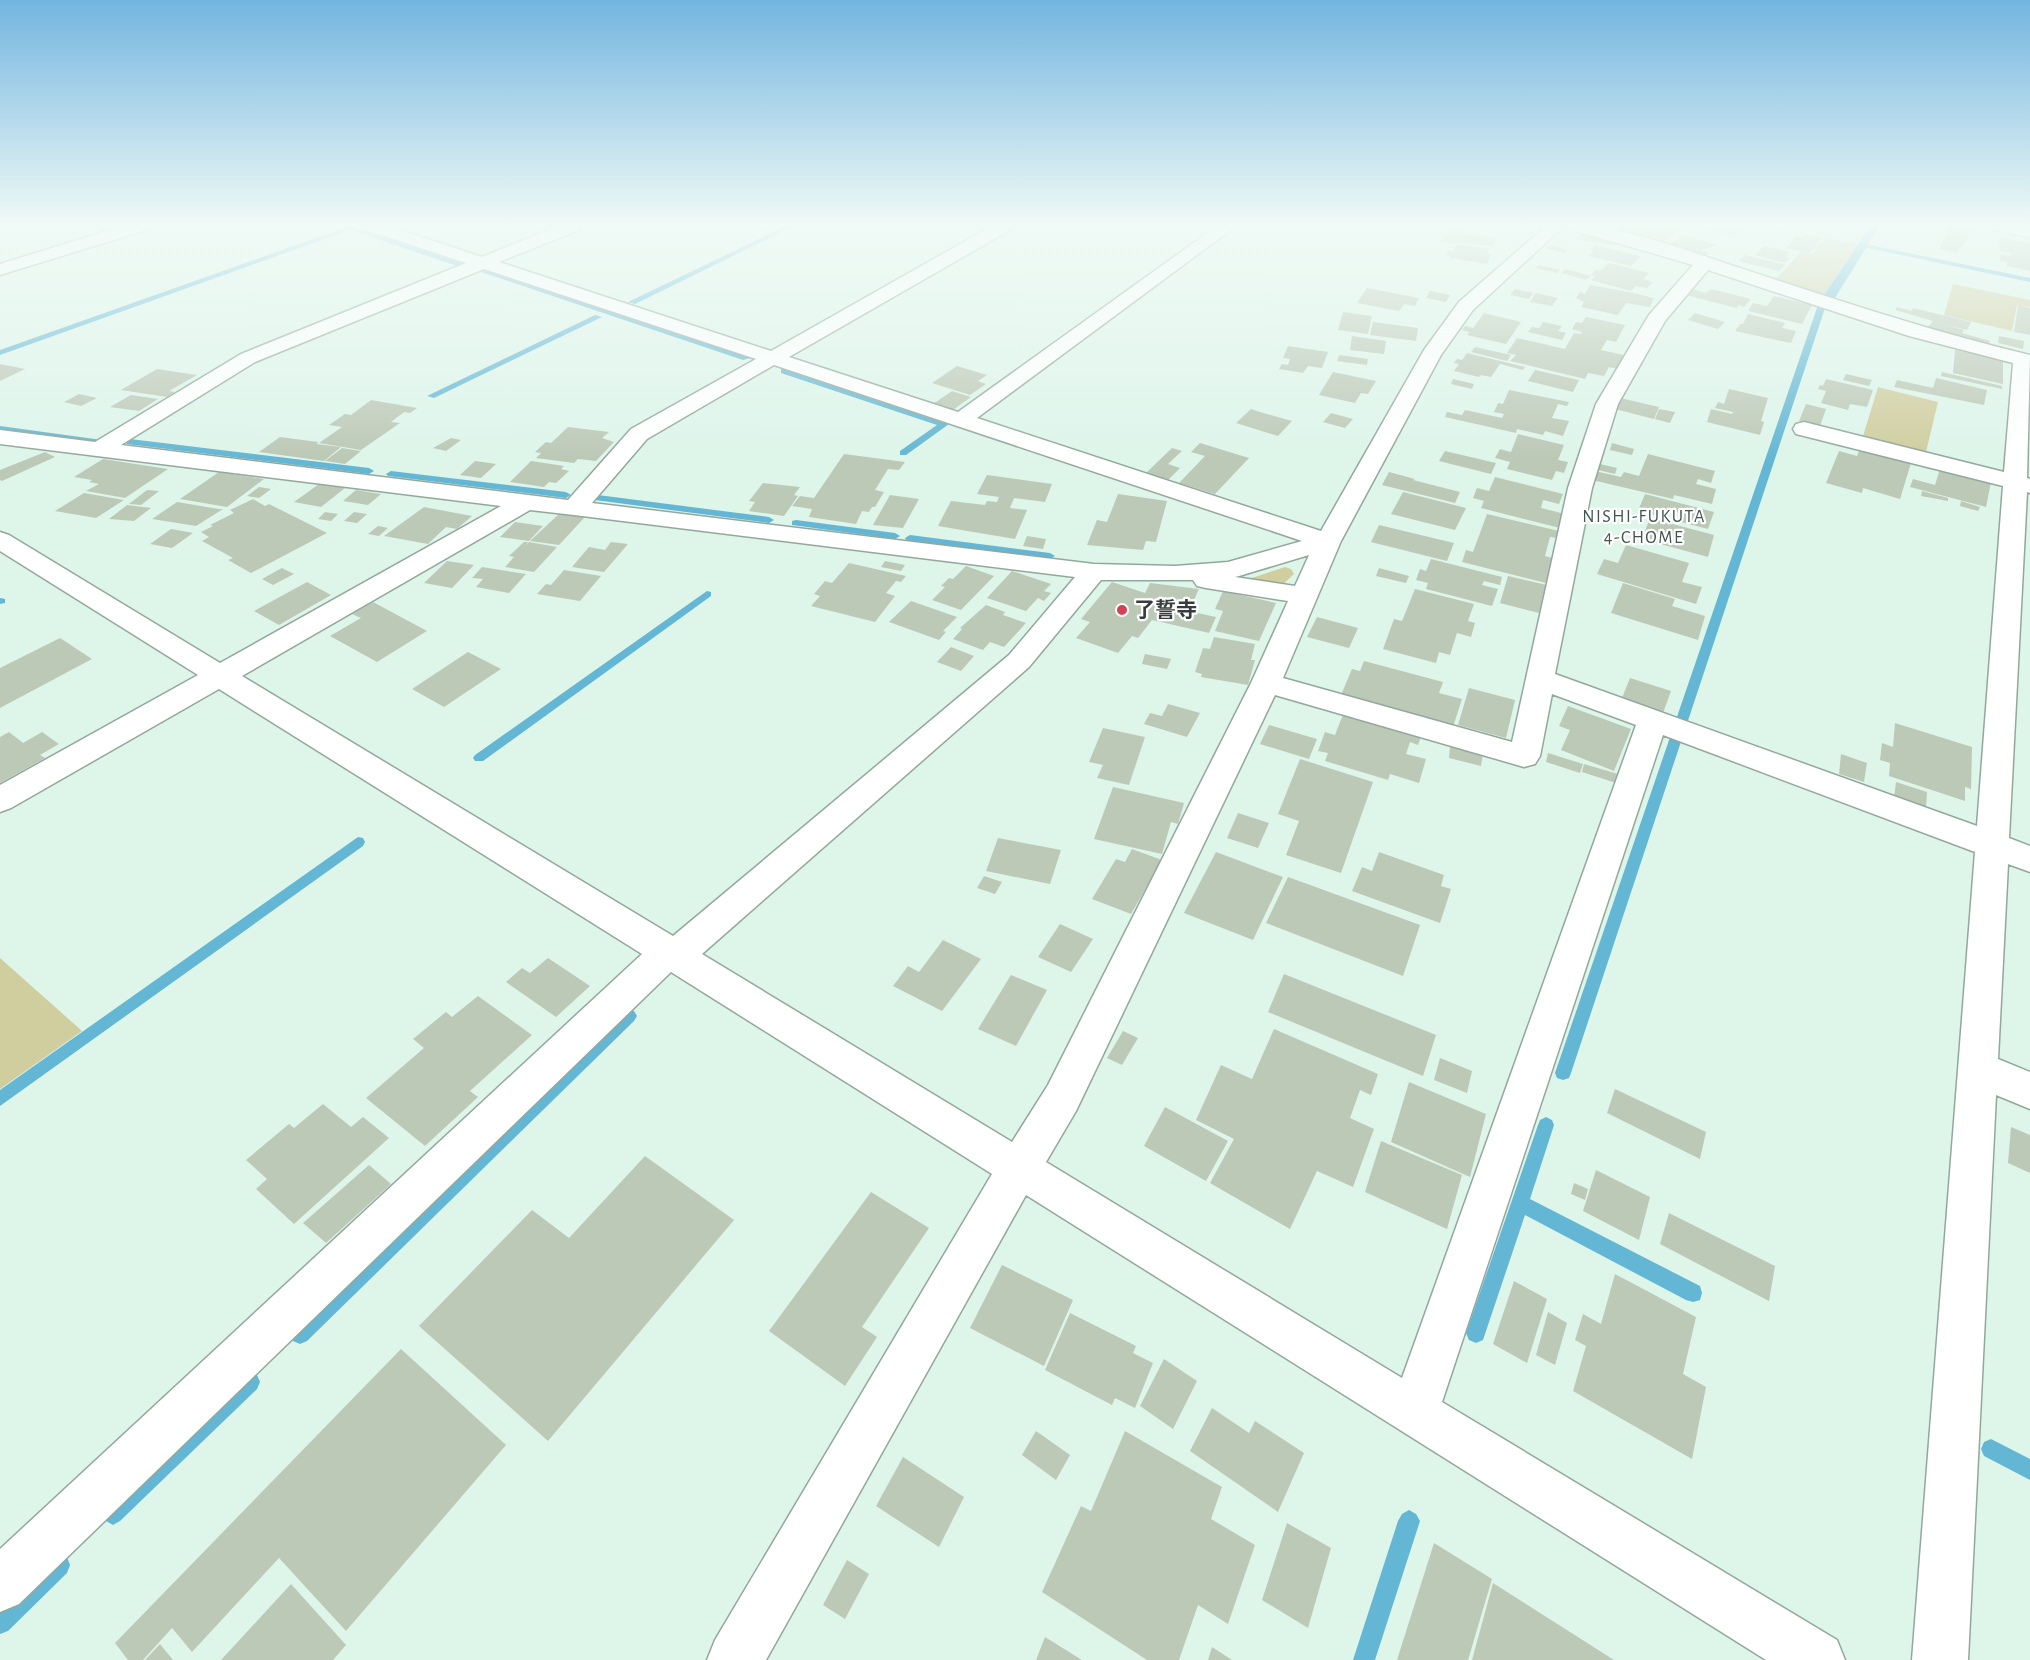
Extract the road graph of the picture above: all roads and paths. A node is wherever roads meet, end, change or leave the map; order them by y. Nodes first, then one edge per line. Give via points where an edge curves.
1 (383, 303) edge
2 (607, 303) edge
3 (868, 303) edge
4 (1121, 303) edge
5 (1469, 303) edge
6 (1669, 303) edge
7 (1831, 303) edge
8 (773, 358) junction
9 (2026, 361) edge
10 (961, 420) junction
11 (1804, 429) dead end
12 (0, 437) edge
13 (37, 440) junction
14 (99, 448) junction
15 (0, 457) edge
16 (2023, 484) edge
17 (526, 502) junction
18 (574, 508) junction
19 (0, 540) edge
20 (1328, 541) junction
21 (1094, 572) junction
22 (1175, 574) junction
23 (1305, 596) junction
24 (219, 674) junction
25 (1540, 679) junction
26 (1266, 683) junction
27 (1671, 727) junction
28 (0, 800) edge
29 (2011, 851) edge
30 (672, 954) junction
31 (1978, 1069) junction
32 (2030, 1091) edge
33 (1019, 1168) junction
34 (1414, 1412) junction
35 (0, 1585) edge
36 (735, 1660) edge
37 (1817, 1660) edge
38 (1940, 1660) edge

1 - 14 street via 248,358
2 - 8 street
3 - 8 street
4 - 10 street
5 - 20 street via 1431,354
6 - 25 street via 1607,404 1580,488
7 - 9 street via 1920,333
8 - 10 street
8 - 18 street via 639,434
9 - 16 street
10 - 20 street
11 - 16 street
12 - 13 street
13 - 14 street
13 - 15 street
14 - 17 street
16 - 29 street
17 - 18 street
17 - 24 street
18 - 21 street
19 - 24 street
20 - 22 street via 1230,570
20 - 23 street
21 - 22 street
21 - 30 street via 1019,662
22 - 23 street
23 - 26 street
24 - 28 street
24 - 30 street
25 - 26 street via 1524,756
25 - 27 street
26 - 33 street via 1062,1098
27 - 29 street
27 - 34 street
29 - 31 street
30 - 33 street
30 - 35 street
31 - 32 street
31 - 38 street
33 - 34 street
33 - 36 street
34 - 37 street

